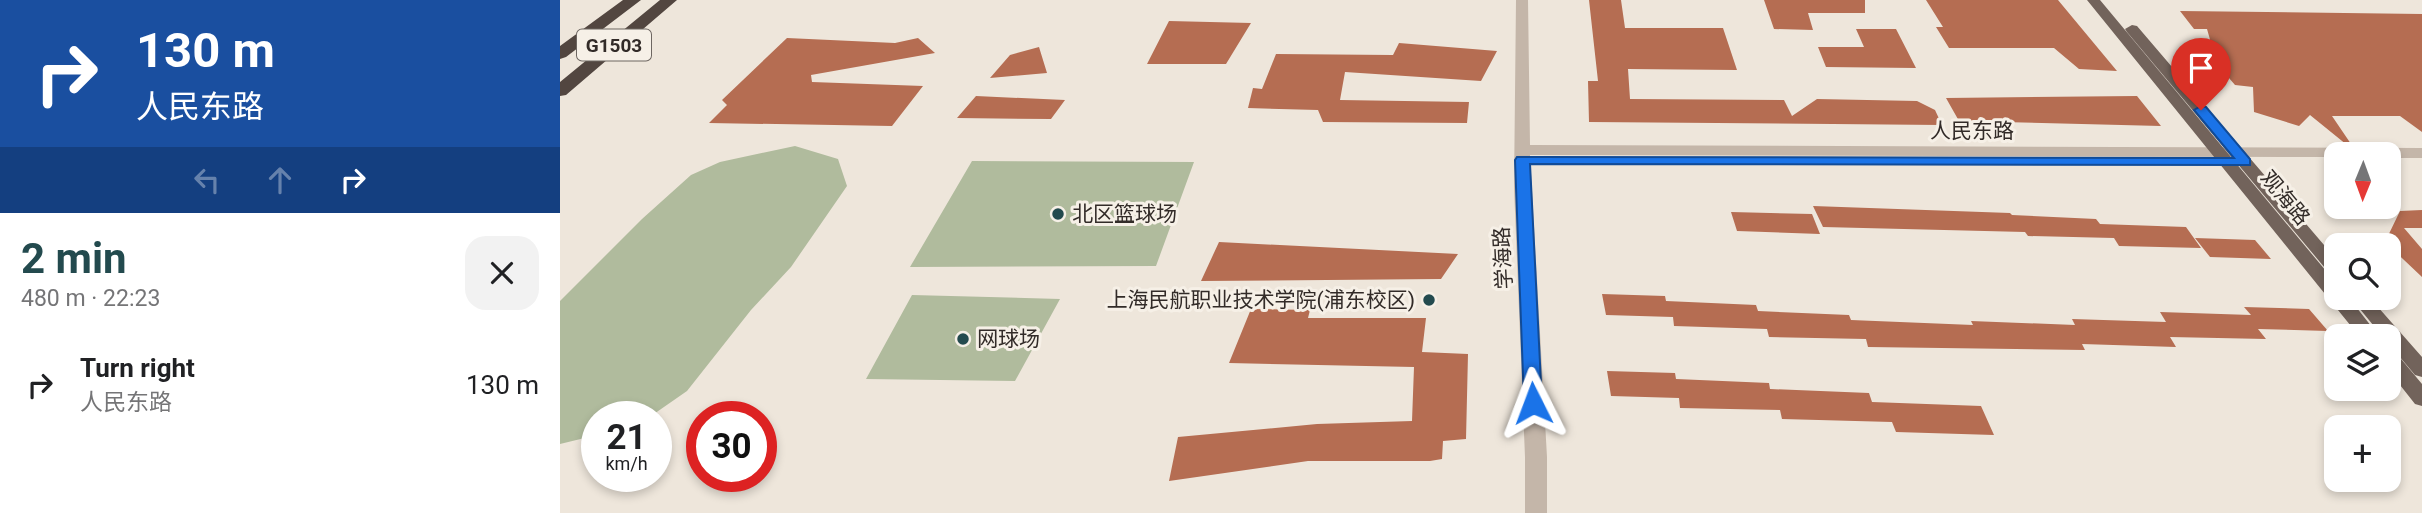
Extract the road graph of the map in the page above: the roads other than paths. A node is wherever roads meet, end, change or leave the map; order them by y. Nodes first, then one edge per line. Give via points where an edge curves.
1 (633, 0) edge
2 (669, 0) edge
3 (1522, 0) edge
4 (2093, 0) edge
5 (2108, 0) edge
6 (560, 54) edge
7 (560, 91) edge
8 (2422, 153) edge
9 (1522, 155) junction
10 (2232, 157) junction
11 (2324, 161) edge
12 (2401, 163) edge
13 (2422, 163) edge
14 (2324, 257) edge
15 (2324, 279) edge
16 (2349, 310) edge
17 (2370, 310) edge
18 (2360, 324) edge
19 (2422, 370) edge
20 (2401, 373) edge
21 (2422, 398) edge
22 (1536, 513) edge

1 - 6 highway, G1503
2 - 7 highway, G1503
3 - 9 street, 学海路
4 - 10 main road, 观海路
5 - 10 main road, 观海路
8 - 10 street, 人民东路
9 - 10 street, 人民东路
9 - 22 street, 学海路
10 - 11 street, 人民东路
10 - 14 main road, 观海路
10 - 15 main road, 观海路
12 - 13 street
16 - 18 main road, 观海路
17 - 19 main road
20 - 21 main road

